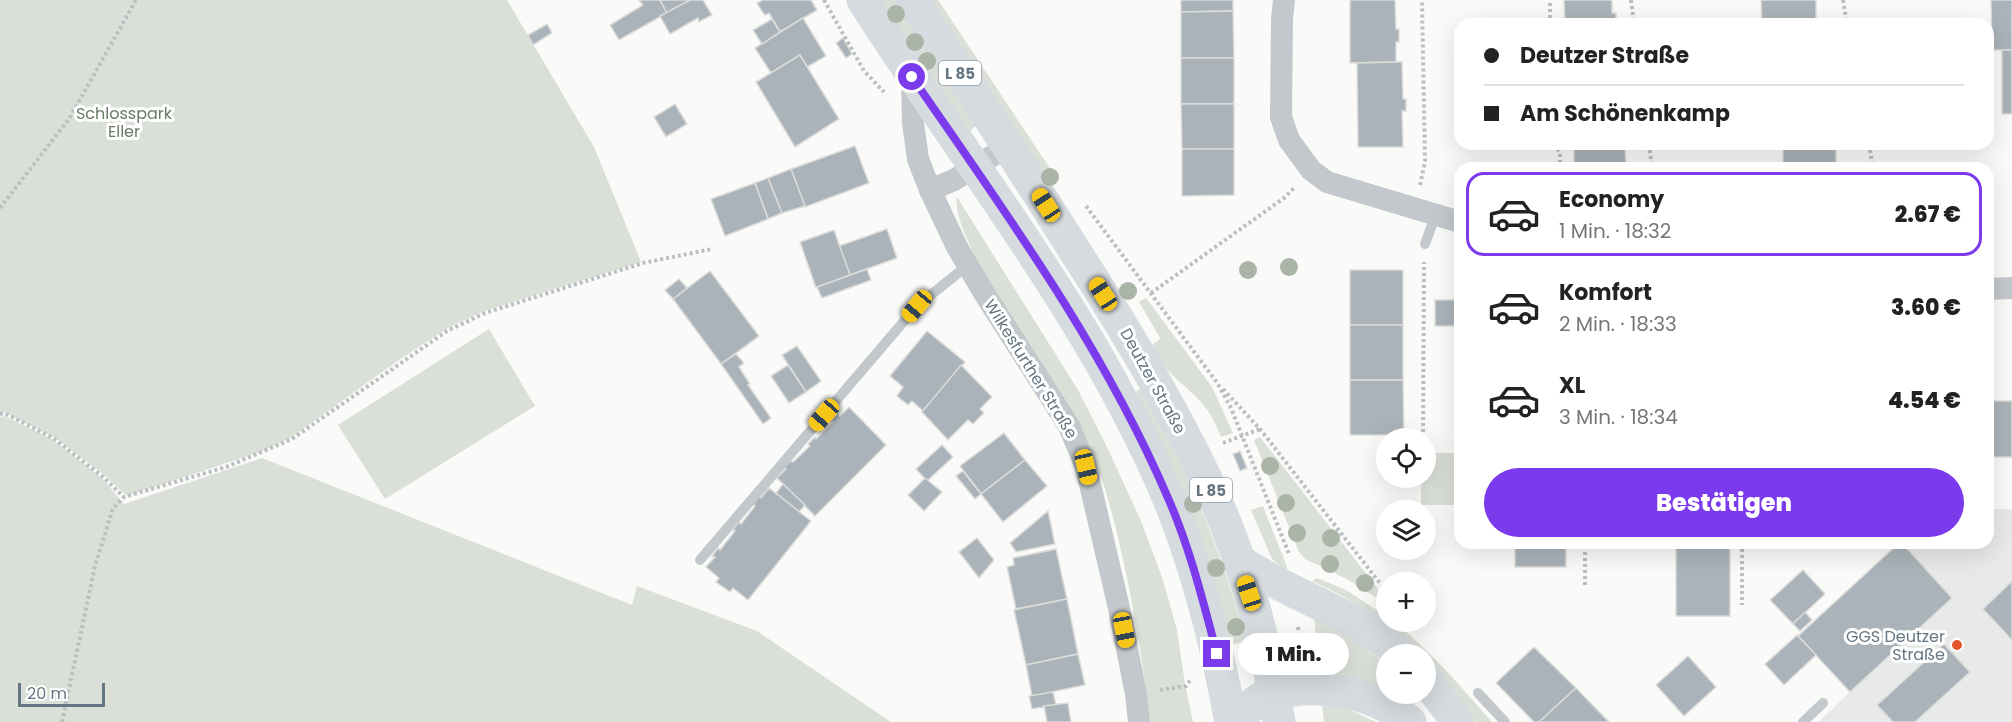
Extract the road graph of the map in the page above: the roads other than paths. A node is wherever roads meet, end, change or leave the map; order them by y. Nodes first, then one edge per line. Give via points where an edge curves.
1 (863, 0) edge
2 (912, 0) edge
3 (1284, 0) edge
4 (912, 77) junction
5 (1008, 146) junction
6 (974, 167) junction
7 (930, 190) junction
8 (1425, 211) junction
9 (1454, 220) edge
10 (1425, 244) road end
11 (968, 266) junction
12 (2012, 288) edge
13 (1994, 289) edge
14 (700, 560) dead end
15 (1238, 560) junction
16 (1388, 644) edge
17 (1436, 693) edge
18 (1478, 693) dead end
19 (1823, 703) dead end
20 (1276, 707) edge
21 (1139, 722) edge
22 (1231, 722) edge
23 (1239, 722) edge
24 (1410, 722) edge
25 (1458, 722) edge
26 (1504, 722) edge
27 (1803, 722) edge

1 - 4 main road, L 85
2 - 5 main road, Deutzer Straße / L 85
3 - 8 street via 1281,117 1289,140 1311,170 1327,182
4 - 6 main road, L 85
4 - 7 street, Wilkesfurther Straße via 918,159
5 - 6 street
5 - 15 main road, Deutzer Straße / L 85 via 1170,408 1209,486
6 - 7 street
6 - 22 main road, L 85 via 1060,295 1146,450 1201,590
7 - 11 street, Wilkesfurther Straße
8 - 9 street
8 - 10 lane
11 - 14 lane via 917,306
11 - 21 street, Wilkesfurther Straße via 1069,426 1086,467 1119,608
12 - 13 street
15 - 16 main road via 1259,575 1373,632
15 - 20 main road, L 85 via 1266,652
17 - 25 main road
18 - 26 lane
19 - 27 lane
20 - 23 main road via 1261,698
20 - 24 main road via 1304,688 1332,689 1353,693

